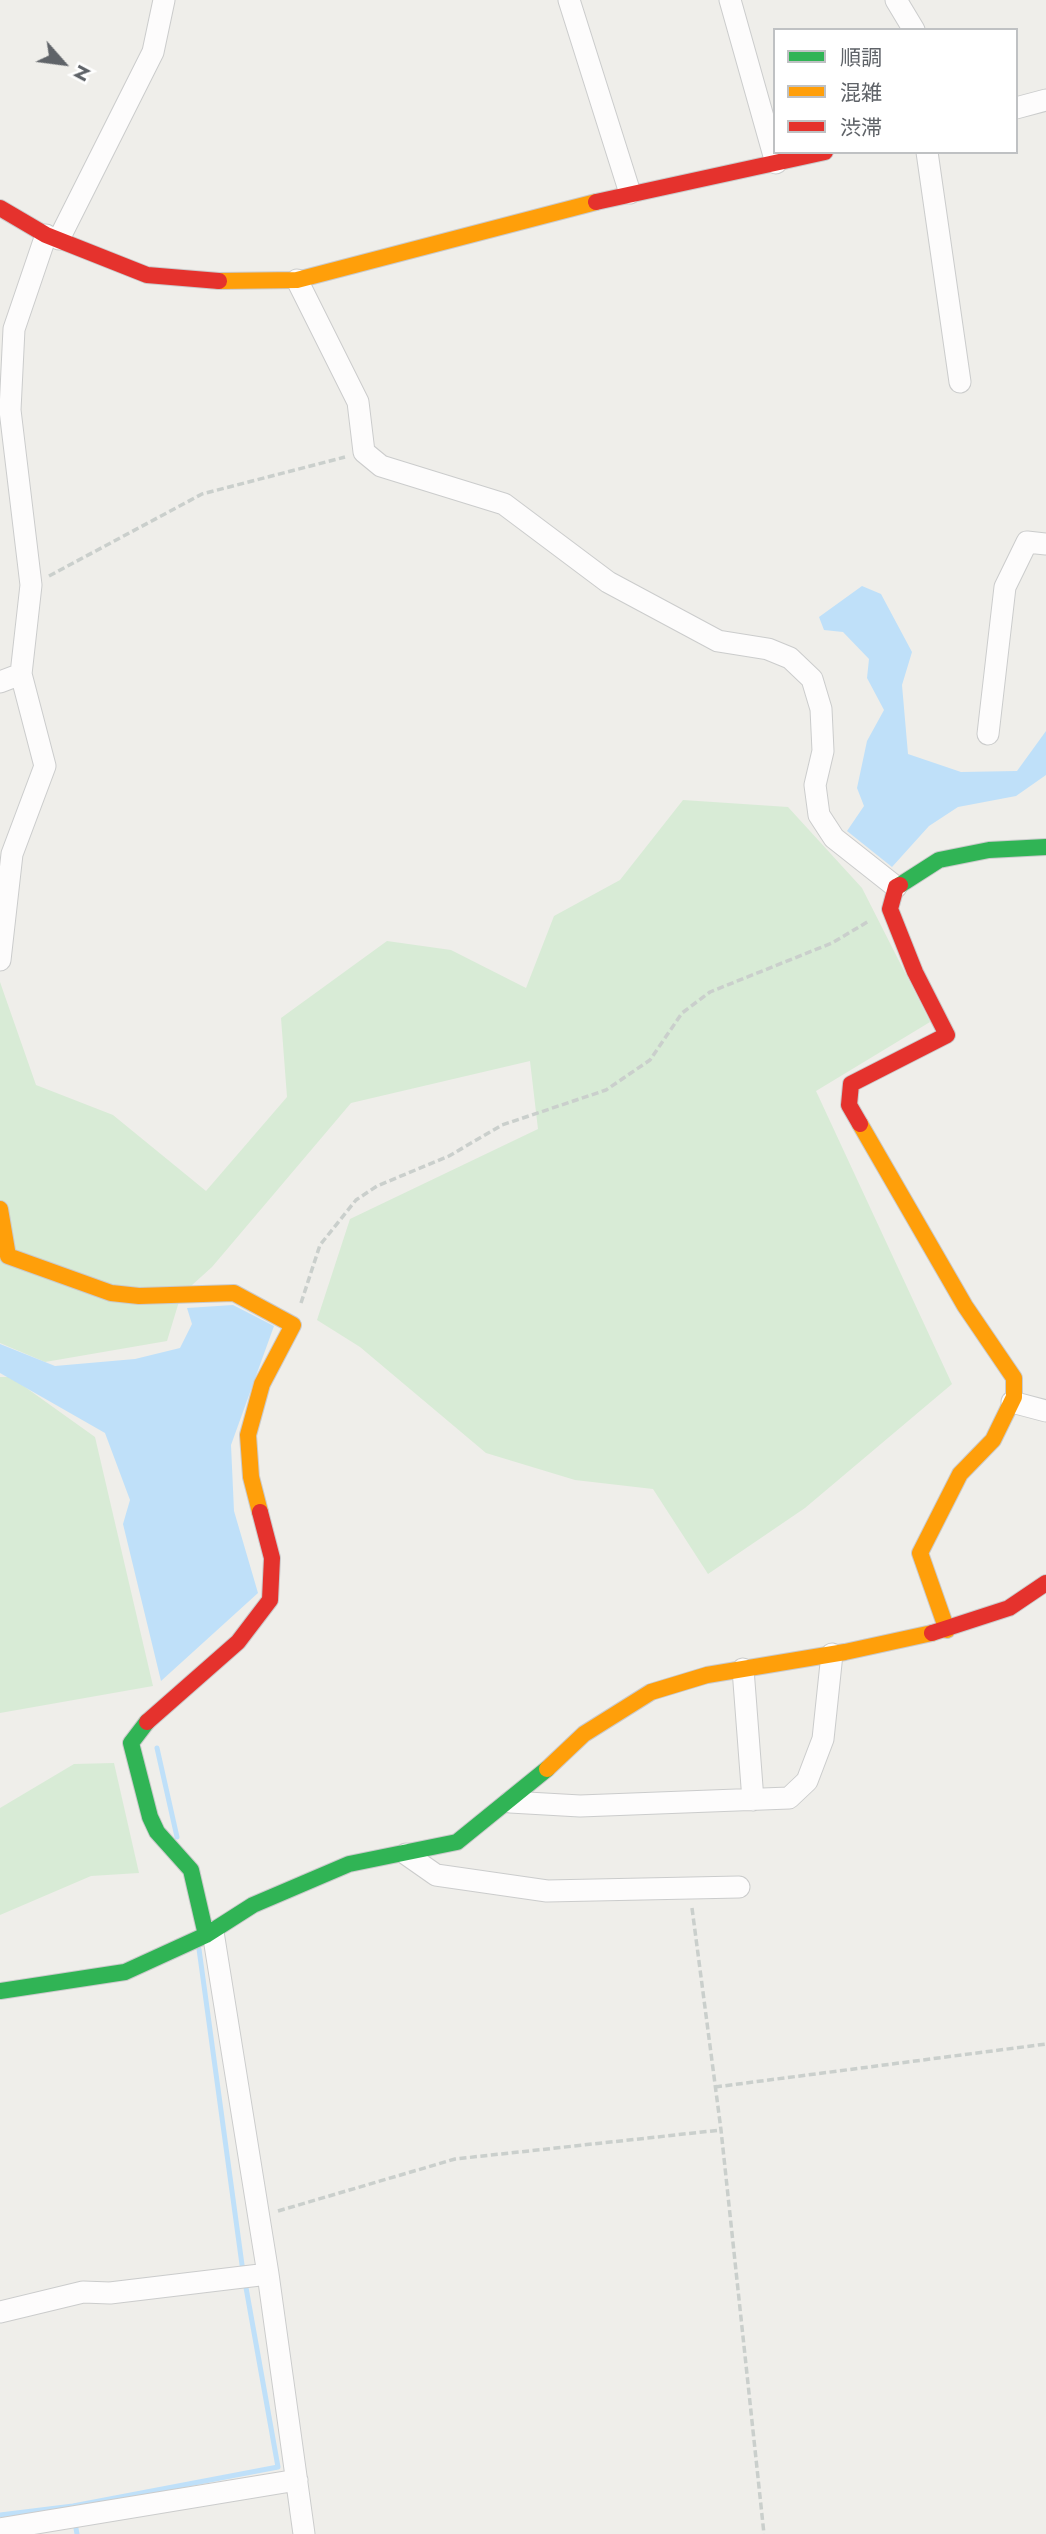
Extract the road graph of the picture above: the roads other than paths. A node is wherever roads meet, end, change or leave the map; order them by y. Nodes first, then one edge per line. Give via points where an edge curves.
1 (164, 0) edge
2 (569, 0) edge
3 (730, 0) edge
4 (896, 0) edge
5 (913, 28) edge
6 (1046, 100) edge
7 (1018, 107) edge
8 (773, 152) edge
9 (773, 154) edge
10 (816, 154) edge
11 (926, 154) edge
12 (776, 163) junction
13 (630, 193) junction
14 (0, 208) edge
15 (53, 237) junction
16 (297, 281) junction
17 (960, 382) dead end
18 (1046, 544) edge
19 (20, 674) junction
20 (0, 682) edge
21 (988, 734) dead end
22 (1046, 847) edge
23 (896, 887) junction
24 (0, 960) edge
25 (0, 1209) edge
26 (1012, 1402) junction
27 (1046, 1412) edge
28 (1046, 1583) edge
29 (947, 1630) junction
30 (832, 1654) junction
31 (743, 1669) junction
32 (753, 1800) junction
33 (510, 1802) junction
34 (406, 1854) junction
35 (739, 1886) dead end
36 (210, 1934) junction
37 (0, 1991) edge
38 (268, 2274) junction
39 (0, 2312) edge
40 (297, 2480) junction
41 (0, 2529) edge
42 (304, 2534) edge

1 - 15 street via 153,52
2 - 13 street
3 - 8 street
4 - 5 street
6 - 7 street
9 - 12 street
10 - 12 street
11 - 17 street
12 - 13 street
13 - 16 street
14 - 15 street
15 - 16 street via 147,275
15 - 19 street via 14,329 10,410 31,585
16 - 23 street via 358,402 364,452 381,466 505,504 608,582 718,641 768,649 790,658 812,678 821,709 823,751 816,785 818,815 834,838
18 - 21 street via 1027,542 1005,587
19 - 20 street
19 - 24 street via 45,766 12,854
22 - 23 street via 989,850 939,860
23 - 26 street via 890,909 947,1035 851,1084 849,1105 965,1306 1014,1378
25 - 36 street via 8,1256 111,1293 234,1293 293,1325 262,1384 248,1435 251,1477 272,1558 270,1600 238,1642 139,1729 131,1743 150,1817 191,1870
26 - 27 street
26 - 29 street via 993,1440 960,1474 920,1553
28 - 29 street via 1009,1608
29 - 30 street
30 - 31 street
30 - 32 street via 823,1739 807,1781 789,1798
31 - 32 street
31 - 33 street via 651,1692 584,1734
32 - 33 street via 580,1806
33 - 34 street via 457,1842
34 - 35 street via 436,1875 547,1891
34 - 36 street via 349,1864 296,1885 253,1905
36 - 37 street via 125,1972
36 - 38 street
38 - 39 street via 110,2293 83,2292
38 - 40 street
40 - 41 street
40 - 42 street

